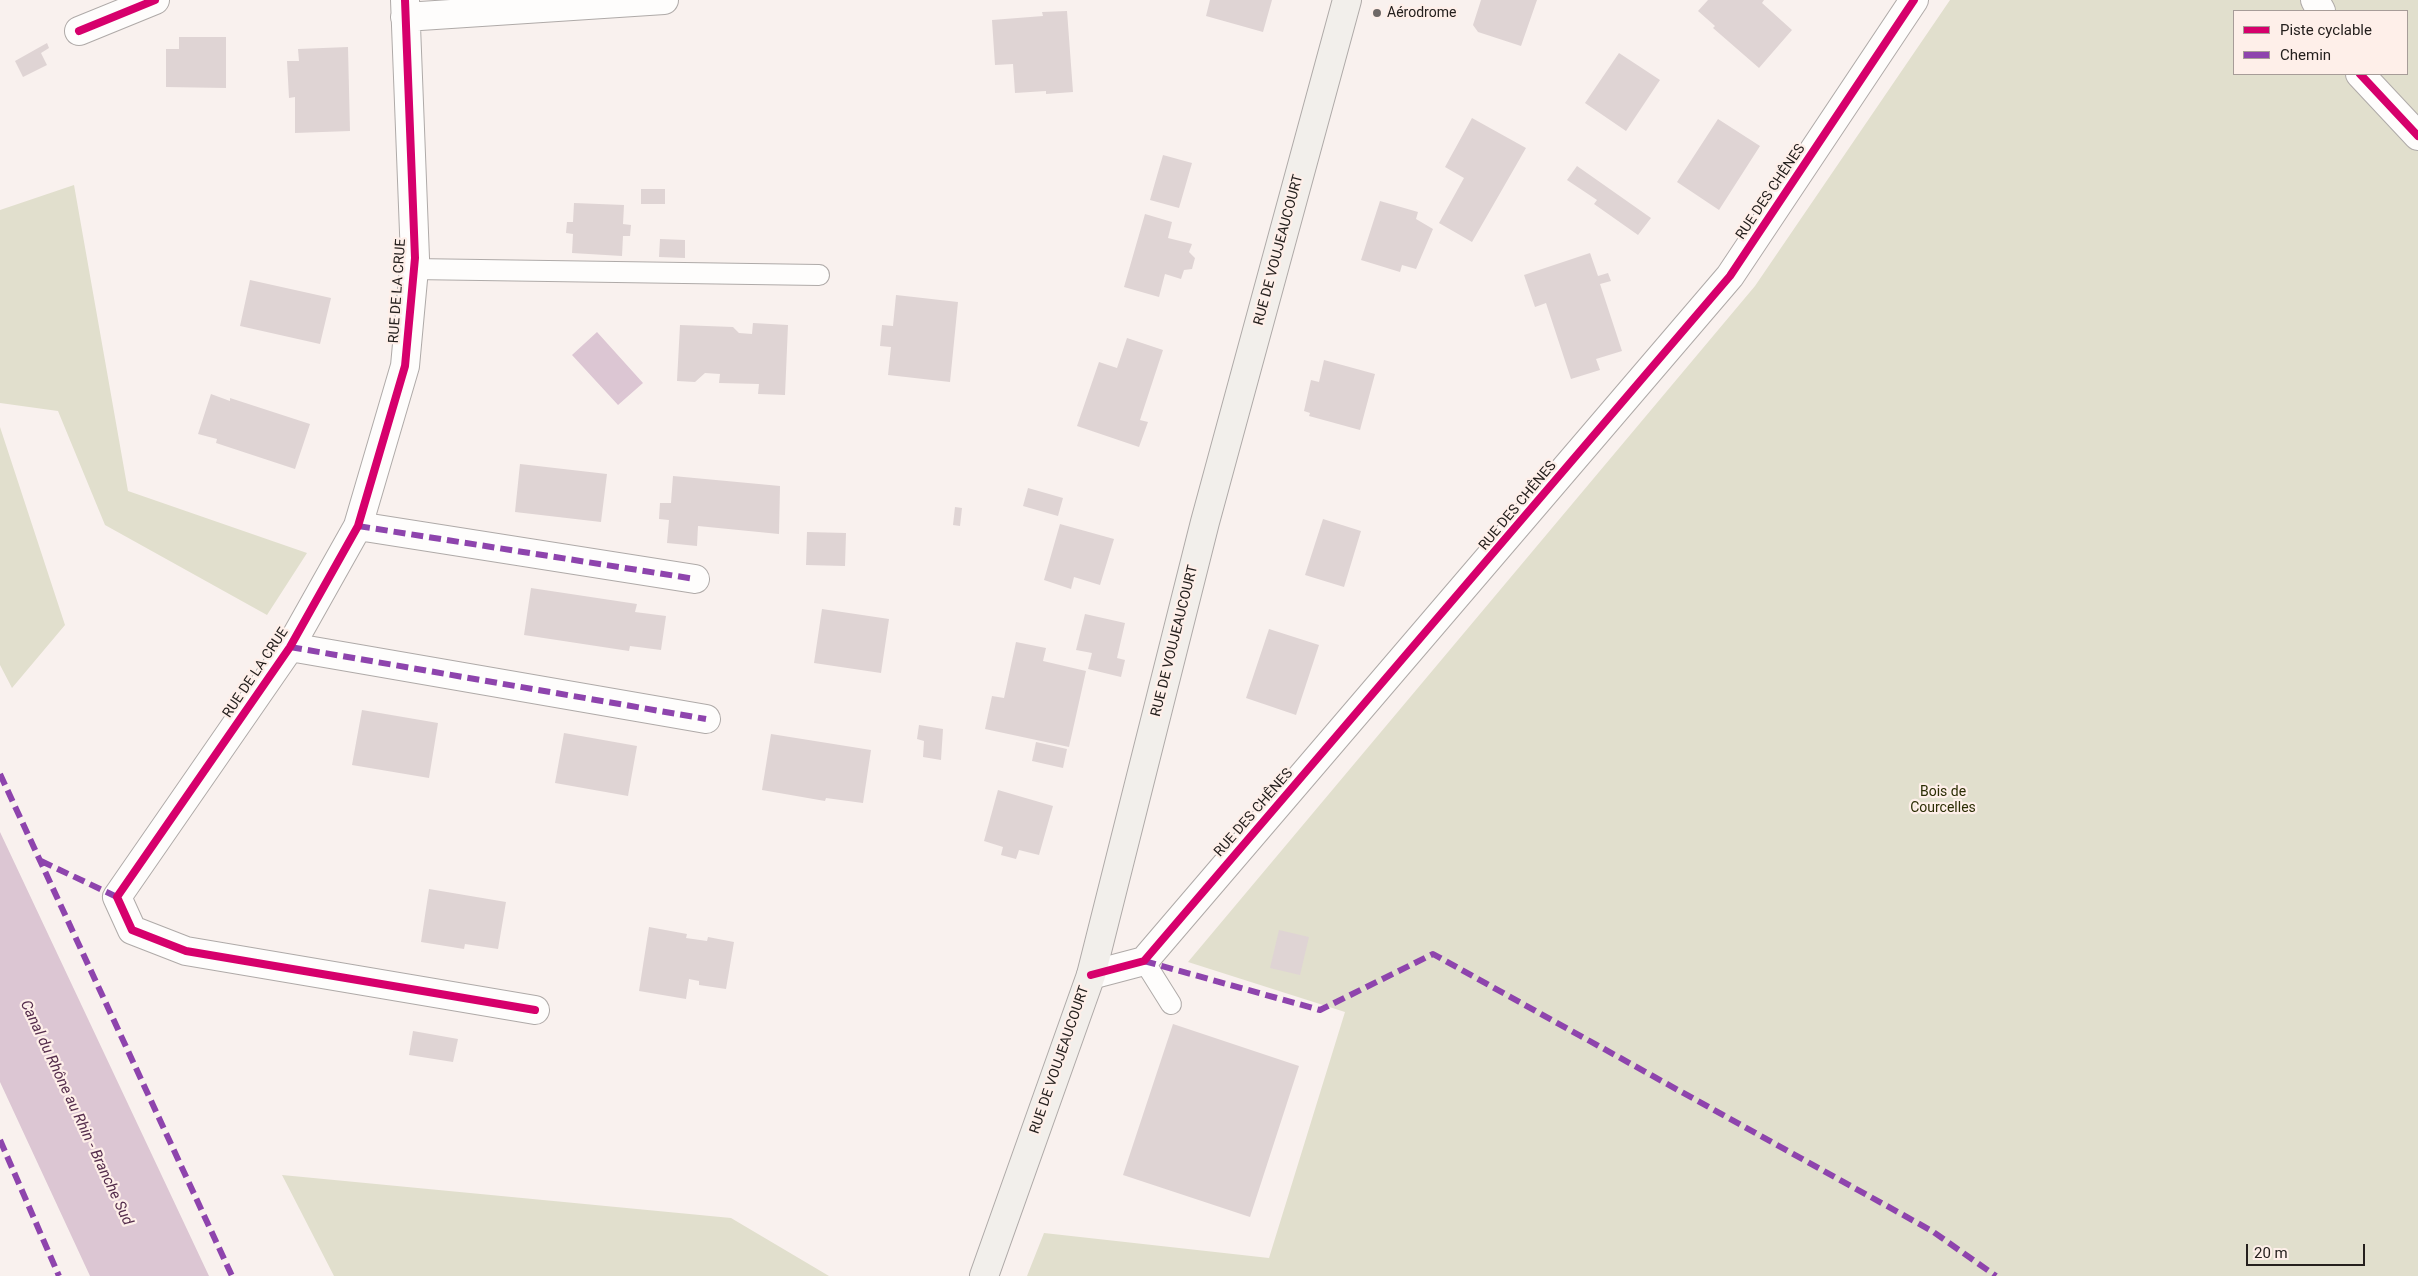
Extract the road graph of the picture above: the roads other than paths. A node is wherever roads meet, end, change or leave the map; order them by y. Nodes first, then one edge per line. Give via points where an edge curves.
1 (155, 0) edge
2 (664, 0) edge
3 (1347, 0) edge
4 (1914, 0) edge
5 (406, 9) edge
6 (79, 31) dead end
7 (2361, 75) edge
8 (2418, 136) edge
9 (414, 269) junction
10 (819, 275) dead end
11 (358, 526) junction
12 (695, 579) dead end
13 (290, 647) junction
14 (706, 719) dead end
15 (1144, 961) junction
16 (1091, 975) junction
17 (1171, 1004) dead end
18 (535, 1010) dead end
19 (984, 1276) edge

1 - 6 street
2 - 5 street
3 - 16 main road, RUE DE VOUJEAUCOURT via 1205,522
4 - 15 street, RUE DES CHÊNES via 1730,276
5 - 9 street, RUE DE LA CRUE
7 - 8 street
9 - 10 lane
9 - 11 street, RUE DE LA CRUE via 405,366
11 - 12 street
11 - 13 street, RUE DE LA CRUE
13 - 14 street, RUE DE LA CRUE
13 - 18 street, RUE DE LA CRUE via 116,897 132,930 186,951
15 - 16 street
15 - 17 lane
16 - 19 main road, RUE DE VOUJEAUCOURT

